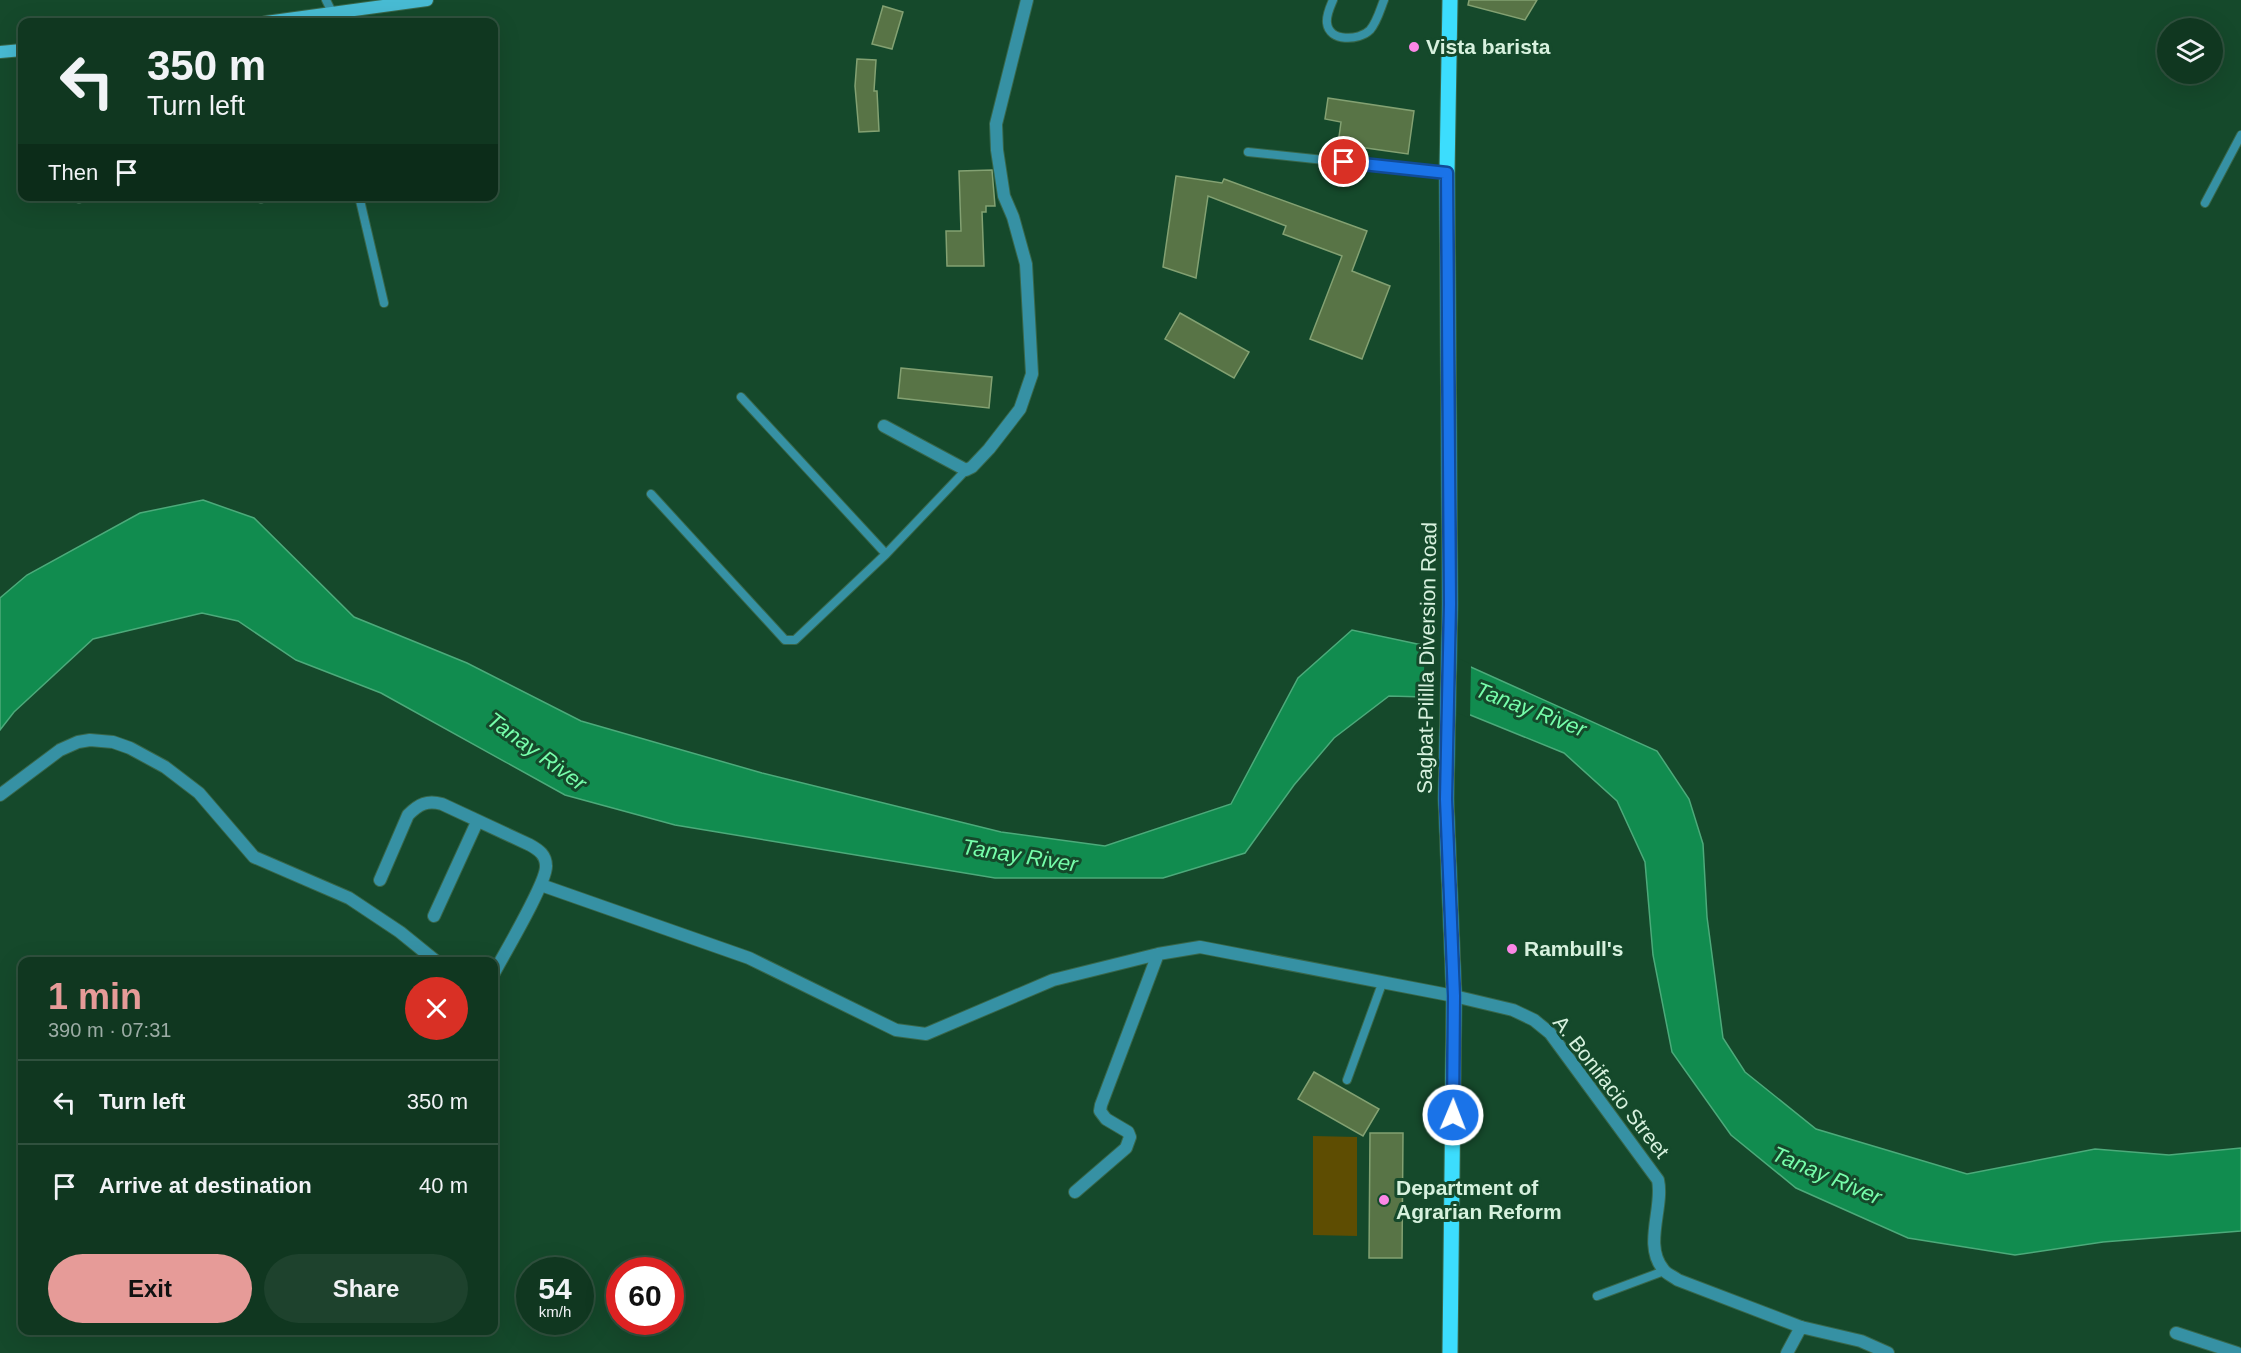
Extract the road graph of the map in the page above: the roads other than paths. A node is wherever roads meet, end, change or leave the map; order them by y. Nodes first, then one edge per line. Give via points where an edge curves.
1 (326, 0) edge
2 (427, 0) edge
3 (1027, 0) edge
4 (1333, 0) edge
5 (1384, 0) edge
6 (1450, 0) edge
7 (407, 2) edge
8 (332, 12) junction
9 (320, 18) edge
10 (18, 50) edge
11 (0, 52) edge
12 (2241, 135) edge
13 (1248, 152) dead end
14 (1447, 173) junction
15 (360, 201) edge
16 (2205, 203) dead end
17 (384, 303) dead end
18 (741, 397) dead end
19 (884, 426) dead end
20 (966, 470) junction
21 (651, 494) dead end
22 (886, 554) junction
23 (0, 795) edge
24 (477, 822) junction
25 (380, 880) dead end
26 (541, 885) junction
27 (434, 916) dead end
28 (1158, 954) junction
29 (431, 957) edge
30 (498, 966) edge
31 (1383, 981) junction
32 (1454, 996) junction
33 (1347, 1080) dead end
34 (1075, 1192) dead end
35 (1664, 1271) junction
36 (1598, 1296) dead end
37 (1801, 1327) junction
38 (2176, 1333) dead end
39 (1450, 1353) edge
40 (1787, 1353) edge
41 (1888, 1353) edge
42 (2237, 1353) edge

1 - 8 lane
2 - 7 main road
3 - 20 street via 996,124 1004,196 1026,264 1032,374 1020,409
4 - 5 lane via 1327,23 1335,35 1344,38 1371,29
6 - 14 main road, Sagbat-Pililla Diversion Road
7 - 8 main road
8 - 9 main road
10 - 11 main road
12 - 16 lane
13 - 14 lane
14 - 32 main road, Sagbat-Pililla Diversion Road via 1450,604 1446,799
15 - 17 lane
18 - 22 lane
19 - 20 street
20 - 22 lane
21 - 22 lane via 785,640 801,636
23 - 29 street via 60,750 78,742 122,745 165,767 199,793 254,857 349,898
24 - 25 street via 431,801 415,808 408,815
24 - 26 street via 541,852 547,869
24 - 27 street
26 - 28 street, A. Bonifacio Street via 749,958 910,1034 926,1034 1053,980
26 - 30 street
28 - 31 street, A. Bonifacio Street via 1200,947
28 - 34 street via 1100,1112 1128,1132 1129,1143
31 - 32 street, A. Bonifacio Street
31 - 33 lane
32 - 35 street, A. Bonifacio Street via 1514,1011 1550,1033 1658,1180 1654,1242
32 - 39 main road, Sagbat-Pililla Diversion Road
35 - 36 lane
35 - 37 street via 1678,1280
37 - 40 street
37 - 41 street via 1861,1341
38 - 42 street

